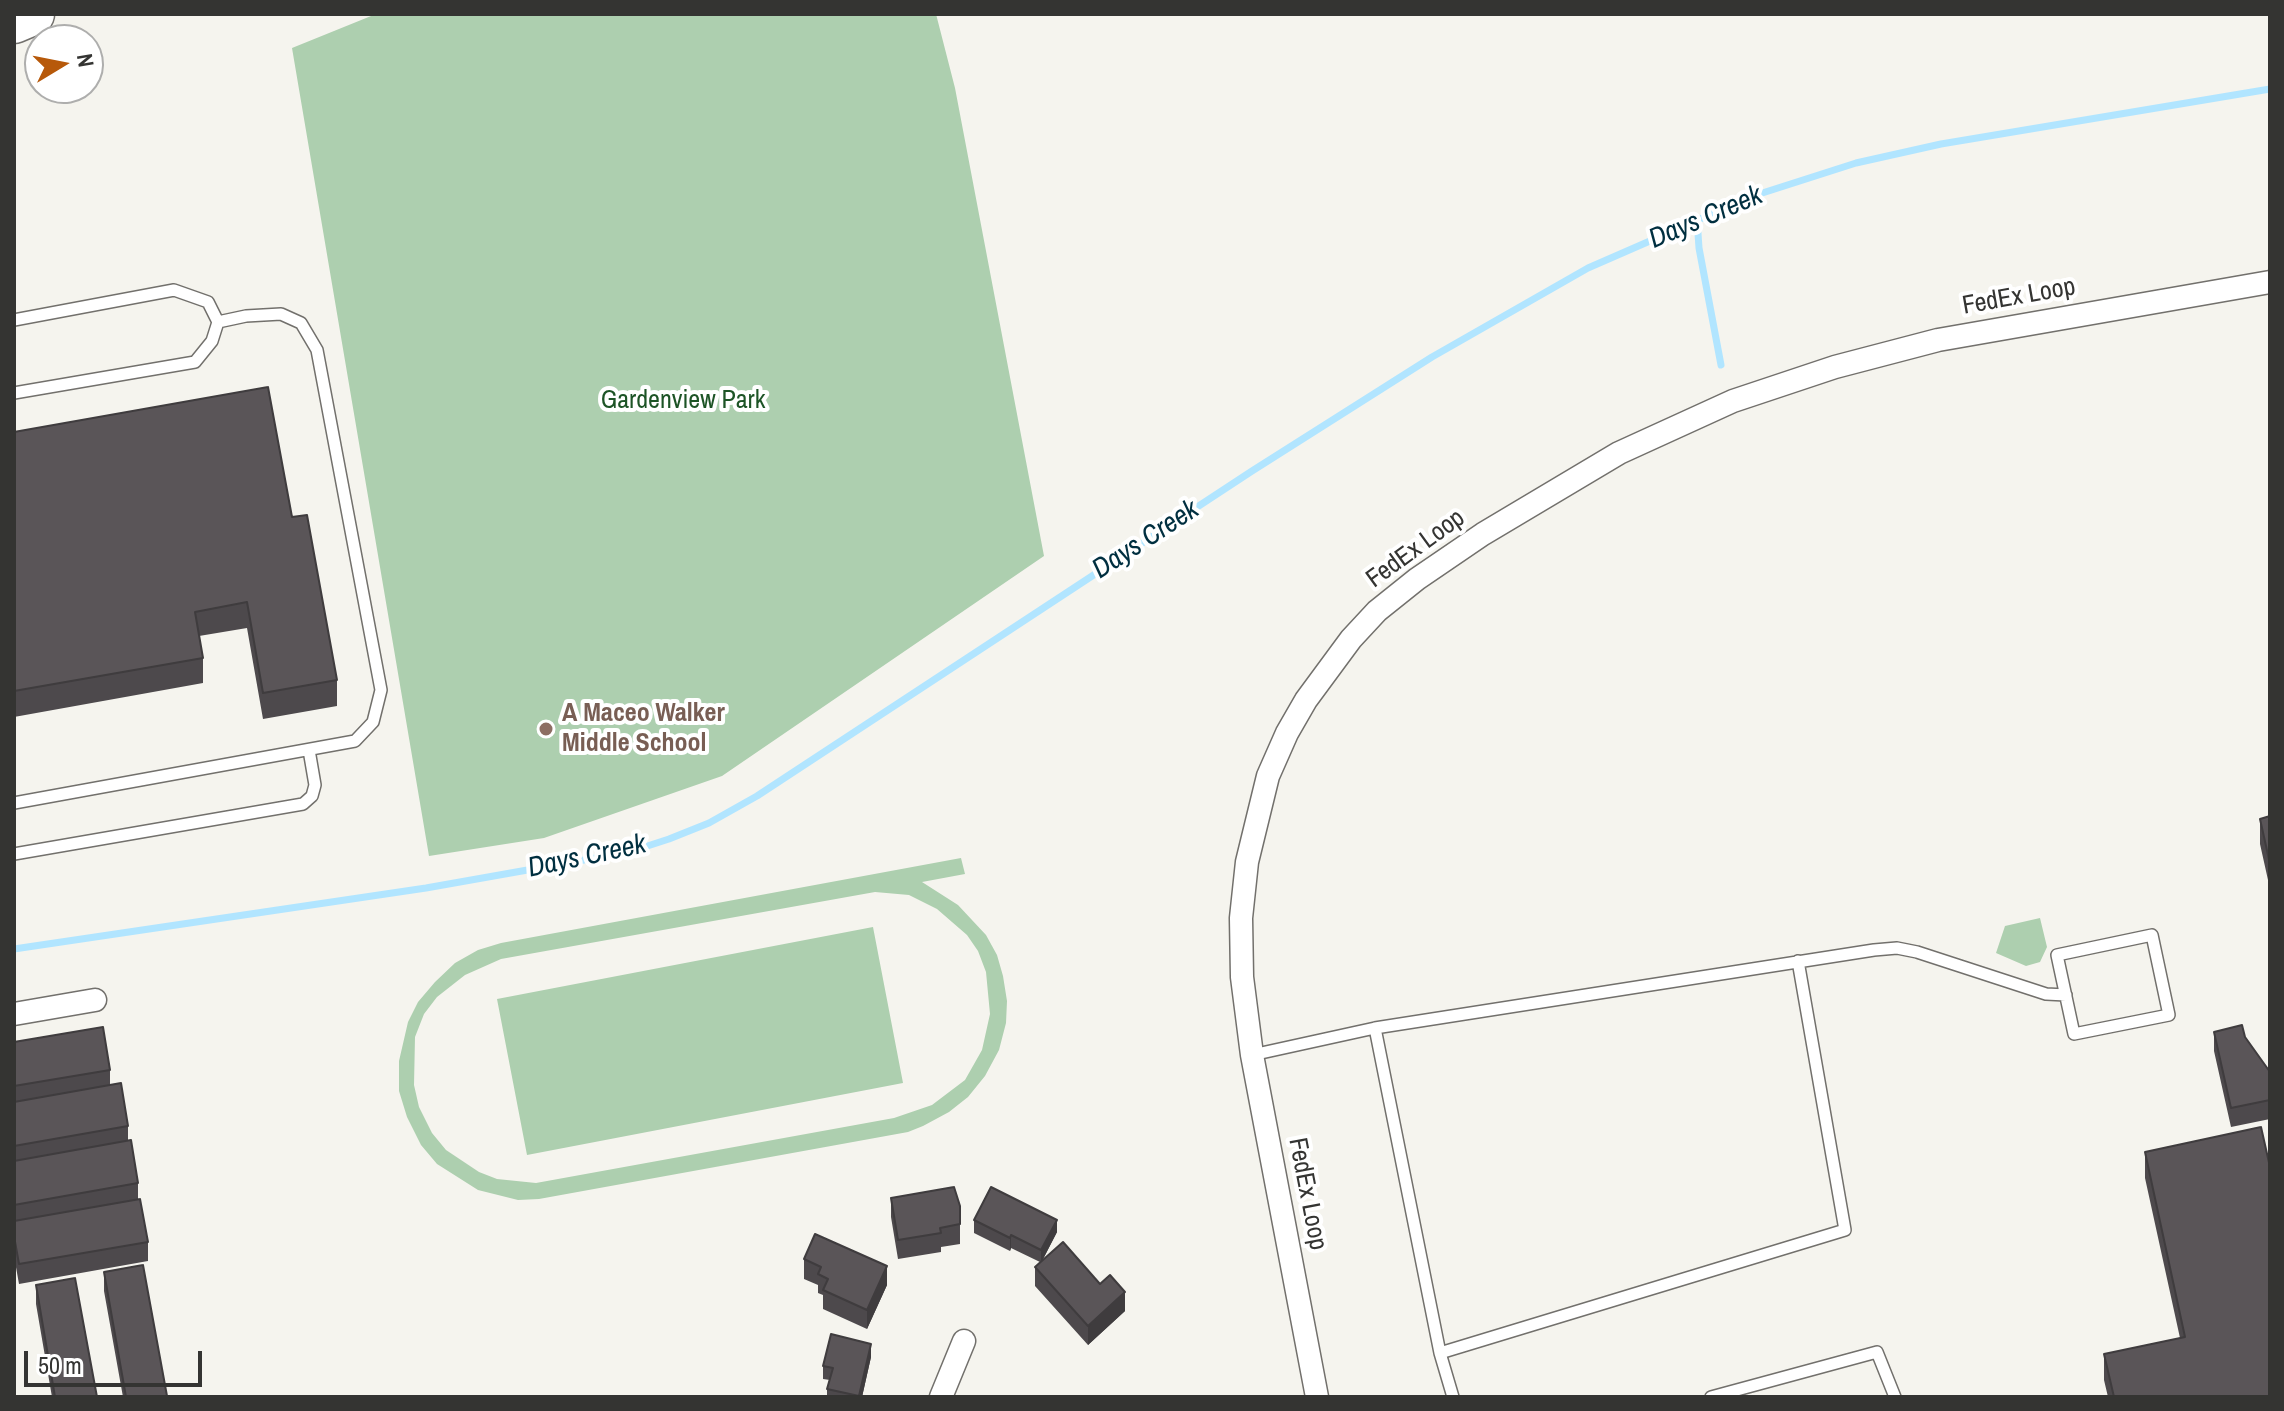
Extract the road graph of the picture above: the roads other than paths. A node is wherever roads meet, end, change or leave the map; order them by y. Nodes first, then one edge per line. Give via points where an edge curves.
1 (33, 14) edge
2 (14, 22) edge
3 (2270, 282) edge
4 (14, 320) edge
5 (218, 322) junction
6 (14, 393) edge
7 (309, 750) junction
8 (14, 803) edge
9 (14, 854) edge
10 (1798, 961) junction
11 (2066, 995) junction
12 (95, 1000) dead end
13 (14, 1014) edge
14 (1375, 1028) junction
15 (1252, 1055) junction
16 (964, 1341) dead end
17 (1440, 1353) junction
18 (941, 1397) edge
19 (1317, 1397) edge
20 (1453, 1397) edge
21 (1711, 1397) edge
22 (1895, 1397) edge

1 - 2 highway
3 - 15 street, FedEx Loop via 1938,340 1784,383 1619,453 1417,579 1377,611 1328,668 1287,733 1268,776 1247,862 1241,918
4 - 5 lane via 174,290 208,302
5 - 6 lane via 212,341 195,362
5 - 7 lane via 281,314 301,323 317,350 381,690 373,722 355,741
7 - 8 lane
7 - 9 lane via 315,785 303,804
10 - 11 lane via 1897,948 2046,994
10 - 14 lane
10 - 17 lane via 1845,1230
11 - 11 lane via 2074,1034 2169,1015 2152,935 2057,955
12 - 13 street
14 - 15 lane
14 - 17 lane
15 - 19 street, FedEx Loop
16 - 18 street
17 - 20 lane
21 - 22 lane via 1877,1352

